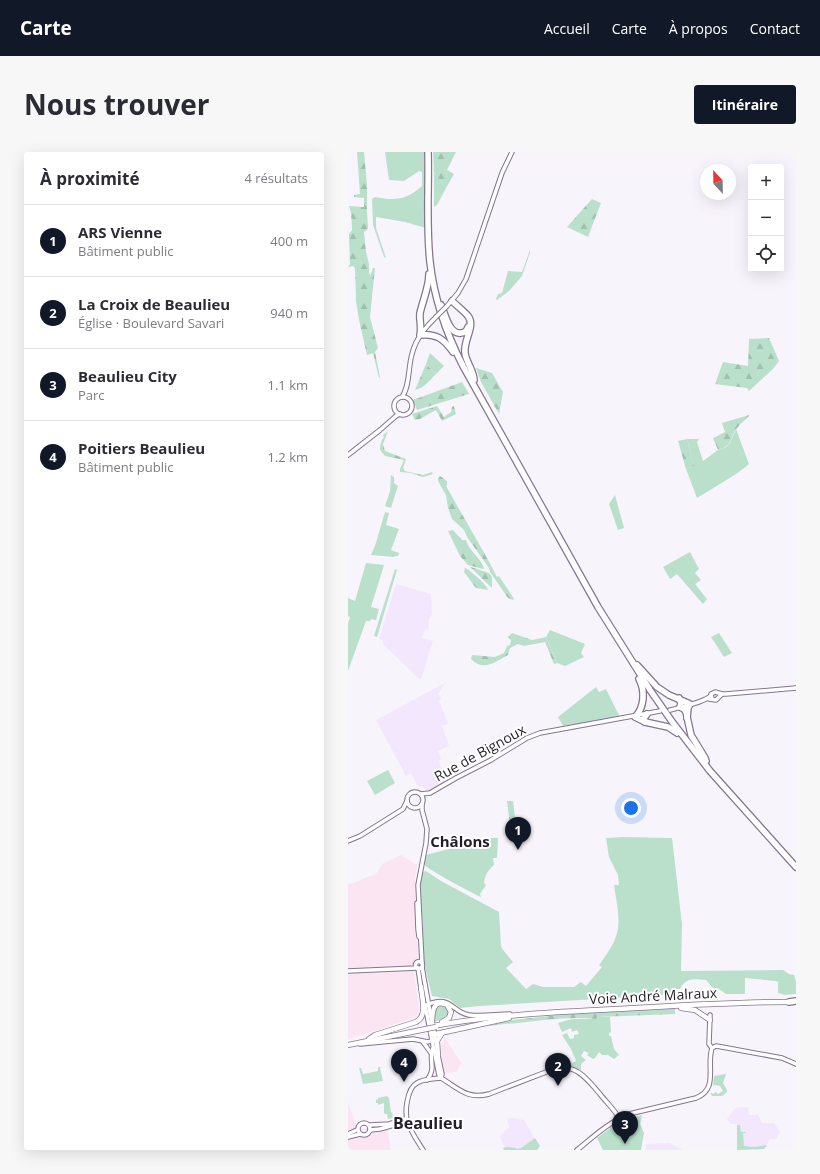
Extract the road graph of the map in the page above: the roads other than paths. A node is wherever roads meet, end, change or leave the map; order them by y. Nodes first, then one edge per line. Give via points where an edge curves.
1 (429, 152) edge
2 (512, 152) edge
3 (430, 262) junction
4 (447, 304) junction
5 (423, 327) junction
6 (420, 335) junction
7 (433, 335) junction
8 (463, 366) junction
9 (474, 380) junction
10 (406, 387) junction
11 (402, 397) junction
12 (408, 398) junction
13 (395, 410) junction
14 (400, 414) junction
15 (393, 418) junction
16 (348, 454) edge
17 (635, 665) junction
18 (796, 688) edge
19 (719, 695) junction
20 (679, 698) junction
21 (710, 698) junction
22 (690, 704) junction
23 (680, 708) junction
24 (640, 709) junction
25 (670, 710) dead end
26 (660, 711) dead end
27 (646, 714) junction
28 (635, 717) junction
29 (687, 718) junction
30 (645, 722) junction
31 (691, 748) junction
32 (706, 761) junction
33 (430, 793) junction
34 (421, 794) junction
35 (408, 801) junction
36 (423, 803) junction
37 (414, 808) junction
38 (394, 815) junction
39 (425, 818) junction
40 (348, 841) edge
41 (796, 862) edge
42 (796, 867) edge
43 (418, 916) junction
44 (421, 944) junction
45 (418, 966) junction
46 (396, 969) junction
47 (348, 971) edge
48 (421, 987) junction
49 (789, 1002) joint
50 (796, 1002) edge
51 (426, 1005) junction
52 (664, 1006) junction
53 (537, 1014) junction
54 (710, 1017) joint
55 (435, 1025) junction
56 (425, 1028) junction
57 (443, 1032) junction
58 (369, 1039) junction
59 (433, 1040) junction
60 (423, 1041) junction
61 (348, 1045) edge
62 (712, 1048) junction
63 (431, 1054) junction
64 (438, 1056) junction
65 (796, 1064) edge
66 (441, 1078) junction
67 (427, 1080) junction
68 (620, 1118) junction
69 (407, 1120) junction
70 (369, 1125) junction
71 (370, 1130) junction
72 (358, 1132) junction
73 (348, 1135) edge
74 (423, 1150) edge
75 (577, 1150) edge

1 - 3 highway
1 - 4 highway via 435,277
2 - 4 street via 502,173 466,279
3 - 5 highway via 420,317
3 - 8 highway via 441,314
4 - 4 highway via 468,320 469,325 464,332 458,333 451,328
4 - 5 street, bridge
4 - 9 highway via 454,341
4 - 9 highway via 467,315 470,320 471,326 464,347
5 - 6 highway
5 - 7 highway
6 - 7 highway
6 - 10 street via 412,353
7 - 8 highway via 447,344
8 - 17 highway via 588,590
9 - 17 highway
10 - 11 street
10 - 12 street
11 - 12 street
11 - 13 street via 394,403
12 - 14 street via 412,408 405,414
13 - 14 street
13 - 15 street
14 - 15 street
15 - 16 street
17 - 20 highway via 657,687
17 - 24 highway via 643,693
17 - 31 highway
17 - 32 highway
18 - 19 street
19 - 21 street via 716,700
19 - 21 street via 713,692
20 - 22 highway
20 - 23 highway
21 - 22 street
22 - 23 street
22 - 29 highway
23 - 25 street
23 - 29 highway via 685,710
24 - 27 highway
24 - 28 highway
26 - 27 street, Rue de Bignoux
27 - 28 street, Rue de Bignoux
27 - 30 highway
28 - 30 highway
28 - 33 street, Rue de Bignoux via 540,733
29 - 32 highway via 691,735
30 - 31 highway via 672,729
31 - 42 highway
32 - 41 highway
33 - 34 street, Rue de Bignoux
33 - 36 street, Rue de Bignoux
34 - 35 street via 411,793
34 - 36 street
35 - 37 street
35 - 38 street via 404,808
36 - 37 street
36 - 39 street
37 - 38 street via 406,808
37 - 39 street via 421,811
38 - 40 street
39 - 43 street via 427,839 418,885
43 - 44 street
43 - 44 street
44 - 45 street
45 - 46 street
45 - 46 street via 413,969
45 - 48 street
45 - 51 street
46 - 47 street
48 - 51 street
48 - 58 main road via 421,1018
49 - 50 highway
49 - 52 main road, Voie André Malraux
51 - 53 street via 444,1001 459,1012 470,1015
51 - 55 street
51 - 59 street
52 - 53 main road, Voie André Malraux
52 - 54 main road via 689,1008
53 - 55 main road, Voie André Malraux
53 - 57 main road
54 - 62 street via 709,1044
55 - 55 main road via 432,1014 434,1008 438,1004 446,1004 450,1010 450,1017
55 - 56 main road, Voie André Malraux, bridge
55 - 59 street
56 - 58 main road, Voie André Malraux
56 - 61 main road, Voie André Malraux
57 - 59 main road
57 - 64 main road via 438,1038
58 - 61 main road, Voie André Malraux
59 - 60 street
59 - 63 street
59 - 64 street
59 - 66 street
60 - 61 street
60 - 63 street
62 - 65 street via 717,1046 782,1058
62 - 68 street via 710,1084 705,1093 696,1098
63 - 67 street via 433,1069
64 - 66 street
66 - 67 street
66 - 68 street via 461,1092 481,1096 554,1069 571,1068 587,1078
67 - 69 street via 417,1082 409,1091
68 - 75 street
69 - 70 street
69 - 71 street
69 - 74 street
70 - 71 street
70 - 72 street via 360,1124
71 - 72 street via 366,1134
72 - 73 street

